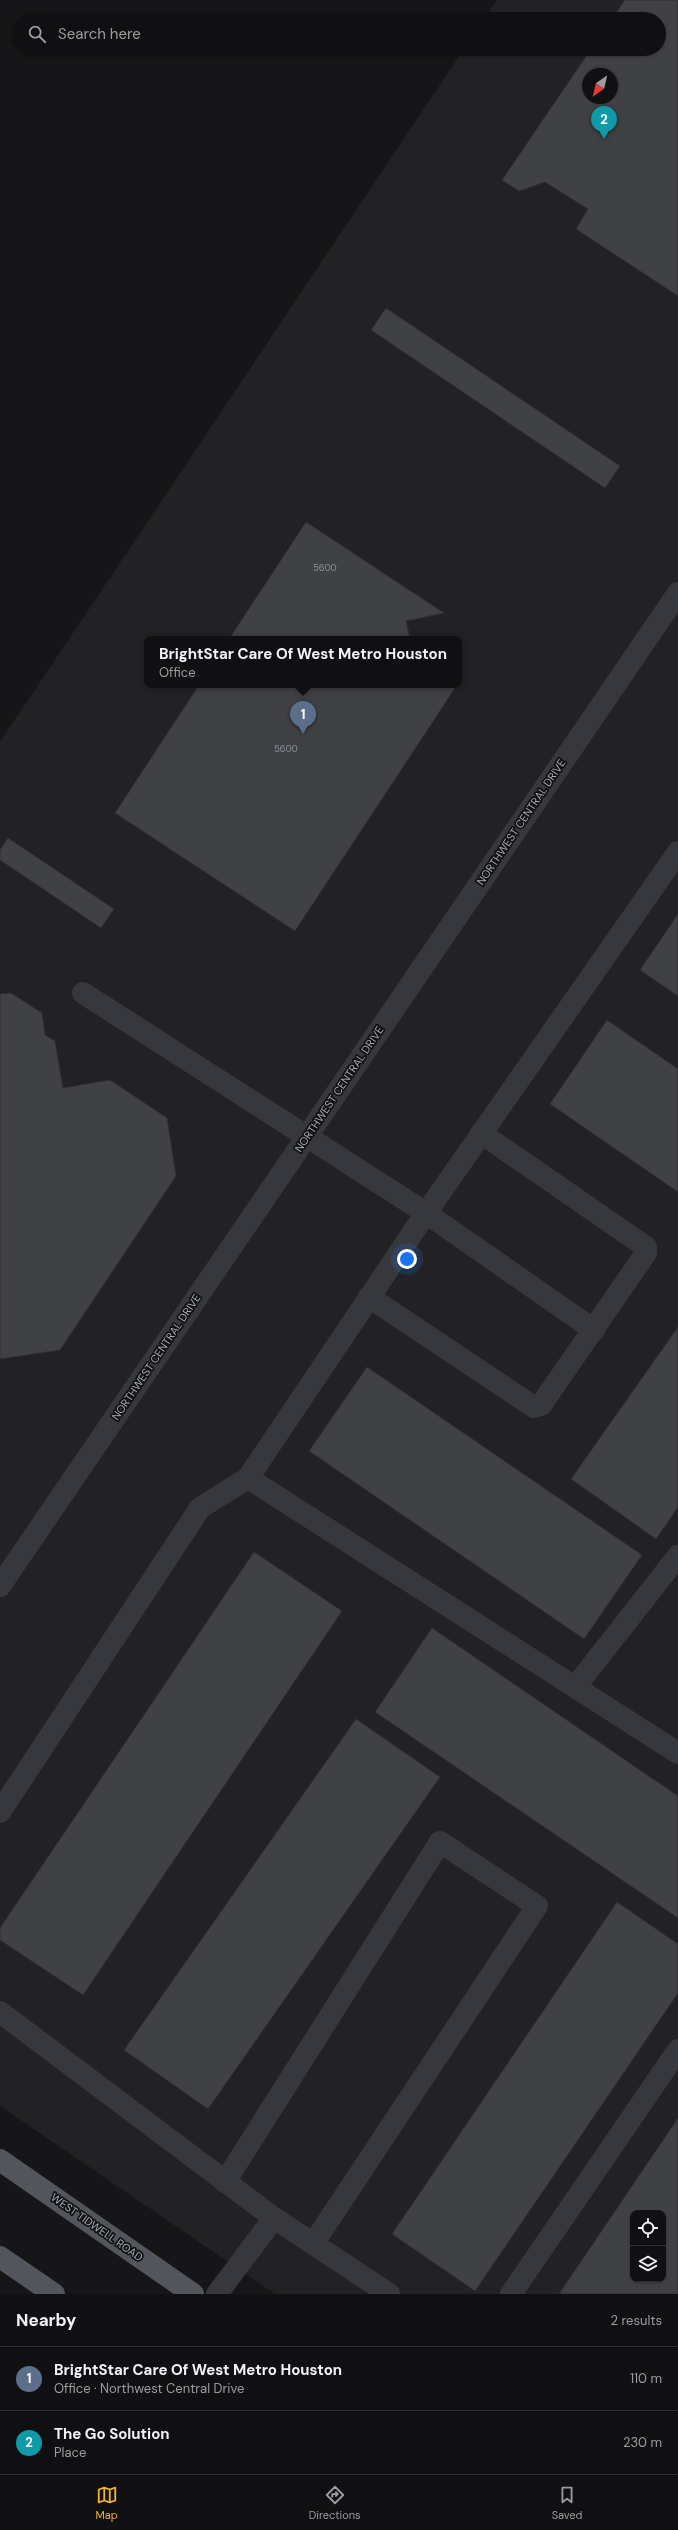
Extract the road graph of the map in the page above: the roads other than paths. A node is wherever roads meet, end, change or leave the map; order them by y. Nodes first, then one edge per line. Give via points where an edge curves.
1 (678, 593) edge
2 (678, 852) edge
3 (83, 993) dead end
4 (481, 1133) junction
5 (306, 1138) junction
6 (426, 1213) junction
7 (369, 1297) junction
8 (594, 1330) junction
9 (248, 1478) junction
10 (678, 1556) edge
11 (0, 1586) edge
12 (576, 1686) junction
13 (678, 1753) edge
14 (0, 1812) edge
15 (0, 2012) edge
16 (678, 2050) edge
17 (0, 2160) edge
18 (225, 2182) junction
19 (274, 2218) junction
20 (312, 2244) junction
21 (0, 2258) edge
22 (54, 2294) edge
23 (193, 2294) edge
24 (217, 2294) edge
25 (389, 2294) edge
26 (511, 2294) edge

1 - 5 street, NORTHWEST CENTRAL DRIVE
2 - 4 street
3 - 5 street
4 - 6 street
4 - 8 street via 646,1247 646,1253
5 - 6 street
5 - 11 street, NORTHWEST CENTRAL DRIVE
6 - 7 street
6 - 8 street
7 - 8 street via 534,1407 541,1405
7 - 9 street
9 - 12 street
9 - 14 street via 200,1508
10 - 12 street
12 - 13 street
15 - 18 street
16 - 26 street
17 - 23 main road, WEST TIDWELL ROAD
18 - 19 street
18 - 20 street via 440,1842 537,1906
19 - 20 street
19 - 24 street
20 - 25 street
21 - 22 main road

